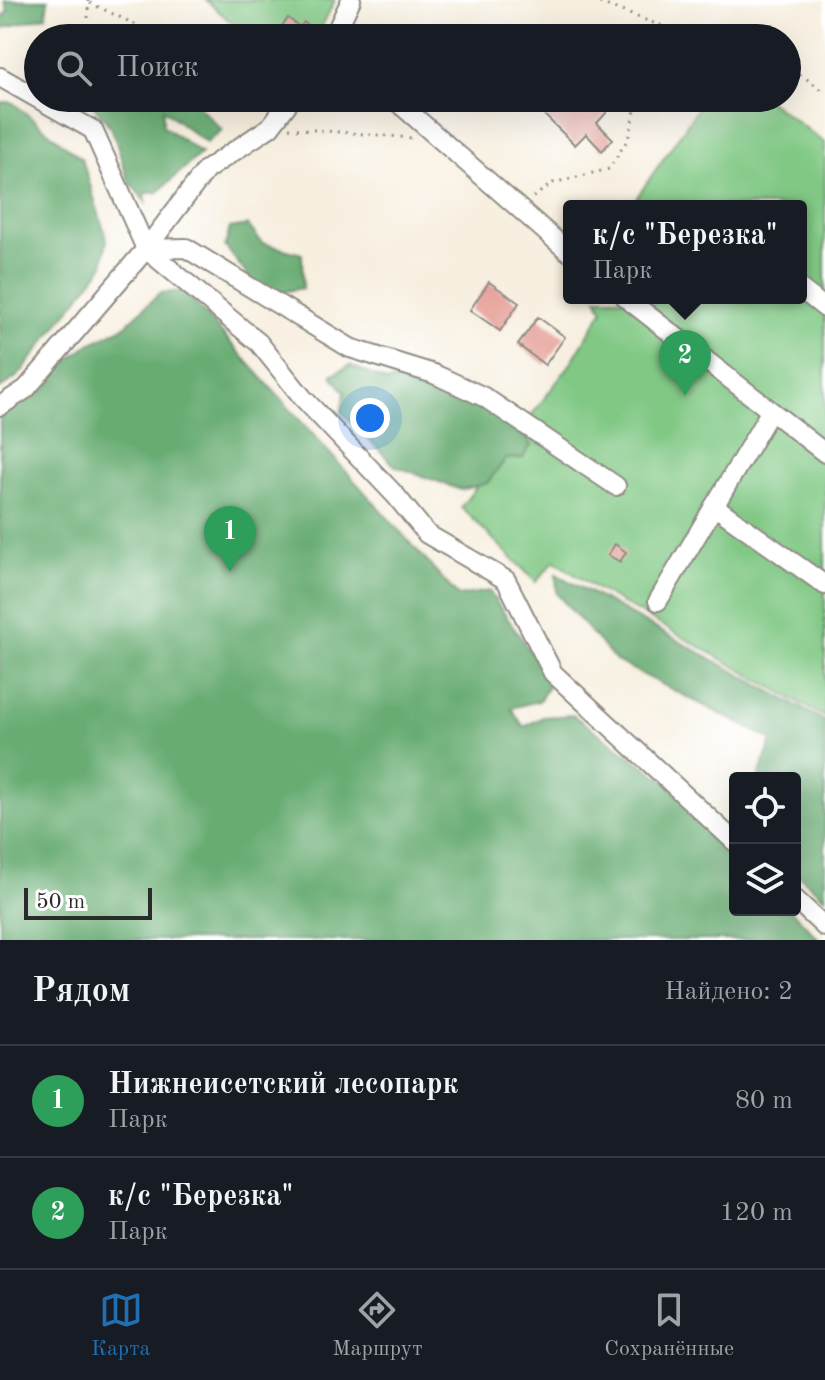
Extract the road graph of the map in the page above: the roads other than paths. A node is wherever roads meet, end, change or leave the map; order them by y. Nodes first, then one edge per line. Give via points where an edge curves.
1 (351, 0) edge
2 (340, 24) edge
3 (0, 77) edge
4 (24, 91) edge
5 (61, 112) edge
6 (281, 112) edge
7 (408, 112) edge
8 (563, 247) edge
9 (146, 249) junction
10 (807, 294) edge
11 (636, 304) edge
12 (825, 308) edge
13 (0, 406) edge
14 (770, 412) junction
15 (825, 453) edge
16 (616, 486) dead end
17 (714, 506) junction
18 (825, 585) edge
19 (658, 601) dead end
20 (729, 836) edge
21 (801, 905) edge
22 (825, 927) edge

1 - 2 lane
3 - 4 lane
5 - 9 lane via 93,130
6 - 9 lane via 270,127 206,170
7 - 8 lane
9 - 13 lane via 26,389
9 - 16 lane via 186,248 350,348 434,374 484,397
9 - 20 lane via 259,343 427,534 506,580 553,673
10 - 12 lane
11 - 14 lane
14 - 15 lane
14 - 17 lane
17 - 18 lane
17 - 19 lane
21 - 22 lane

